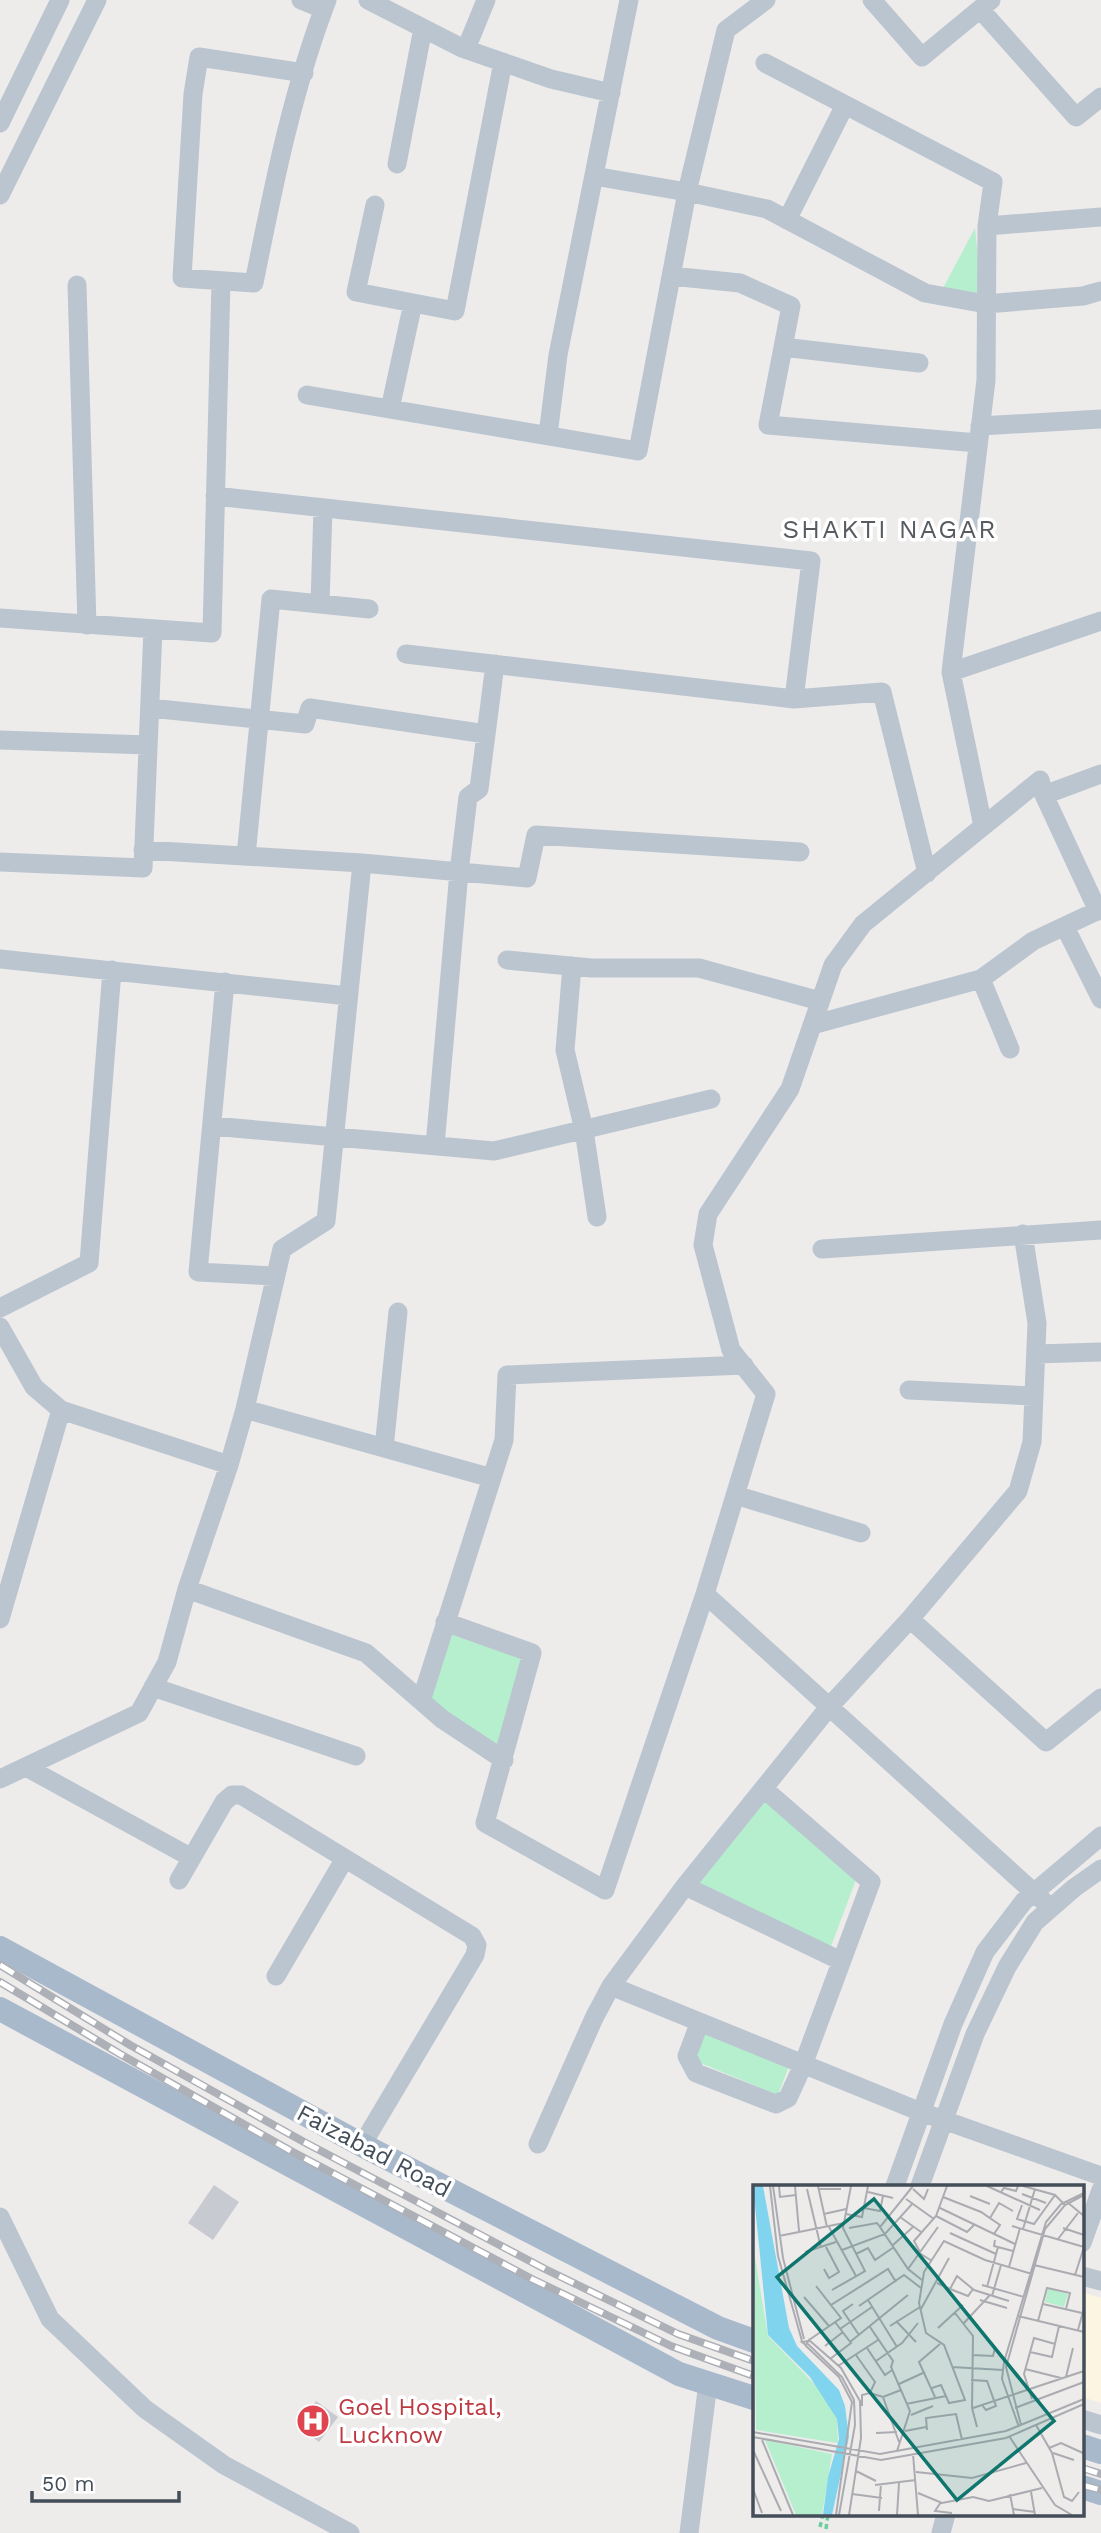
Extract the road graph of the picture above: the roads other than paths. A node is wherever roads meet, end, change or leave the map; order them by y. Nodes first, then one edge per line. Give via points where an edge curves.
1 (60, 0) edge
2 (97, 0) edge
3 (301, 0) edge
4 (486, 0) edge
5 (629, 0) edge
6 (766, 0) edge
7 (872, 0) edge
8 (372, 1) edge
9 (325, 5) edge
10 (986, 5) edge
11 (423, 28) junction
12 (466, 49) junction
13 (503, 62) junction
14 (765, 63) dead end
15 (304, 73) junction
16 (611, 93) junction
17 (1101, 97) edge
18 (845, 105) junction
19 (0, 123) edge
20 (397, 164) dead end
21 (594, 176) junction
22 (687, 192) junction
23 (0, 195) edge
24 (375, 205) dead end
25 (1101, 217) edge
26 (787, 220) junction
27 (987, 226) junction
28 (671, 276) junction
29 (221, 281) junction
30 (77, 285) dead end
31 (1101, 291) edge
32 (413, 303) junction
33 (986, 304) junction
34 (783, 347) junction
35 (919, 363) dead end
36 (307, 396) dead end
37 (390, 409) junction
38 (1101, 419) edge
39 (548, 435) junction
40 (979, 435) junction
41 (215, 496) junction
42 (323, 508) junction
43 (320, 604) junction
44 (369, 609) dead end
45 (0, 618) edge
46 (1101, 621) edge
47 (88, 625) junction
48 (153, 629) junction
49 (406, 654) dead end
50 (495, 664) junction
51 (951, 672) junction
52 (794, 699) junction
53 (150, 708) junction
54 (259, 719) junction
55 (486, 734) junction
56 (0, 740) edge
57 (148, 745) junction
58 (1101, 774) edge
59 (1044, 795) junction
60 (983, 826) junction
61 (143, 850) junction
62 (800, 852) dead end
63 (246, 856) junction
64 (0, 862) edge
65 (362, 863) junction
66 (459, 872) junction
67 (927, 873) junction
68 (1100, 910) edge
69 (1065, 926) junction
70 (0, 958) edge
71 (507, 960) dead end
72 (572, 966) junction
73 (112, 971) junction
74 (981, 979) junction
75 (225, 982) junction
76 (348, 996) junction
77 (1101, 999) edge
78 (820, 1001) junction
79 (812, 1025) junction
80 (1010, 1049) dead end
81 (711, 1098) dead end
82 (212, 1126) junction
83 (584, 1129) junction
84 (335, 1137) junction
85 (435, 1146) junction
86 (597, 1217) dead end
87 (1101, 1230) edge
88 (1023, 1234) junction
89 (822, 1249) dead end
90 (274, 1276) junction
91 (0, 1308) edge
92 (398, 1312) dead end
93 (0, 1327) edge
94 (1101, 1352) edge
95 (1036, 1354) junction
96 (744, 1365) junction
97 (909, 1390) dead end
98 (1034, 1396) junction
99 (245, 1409) junction
100 (61, 1410) junction
101 (384, 1448) junction
102 (229, 1465) junction
103 (492, 1478) junction
104 (735, 1495) junction
105 (861, 1533) dead end
106 (187, 1589) junction
107 (705, 1594) junction
108 (2, 1607) edge
109 (910, 1619) junction
110 (445, 1622) junction
111 (153, 1687) junction
112 (1101, 1698) edge
113 (421, 1701) junction
114 (829, 1707) junction
115 (356, 1756) dead end
116 (503, 1759) junction
117 (26, 1767) junction
118 (0, 1779) edge
119 (764, 1788) junction
120 (1101, 1836) edge
121 (192, 1858) junction
122 (344, 1860) junction
123 (1101, 1869) edge
124 (180, 1880) dead end
125 (685, 1886) junction
126 (1034, 1892) junction
127 (1051, 1908) junction
128 (0, 1948) edge
129 (841, 1961) junction
130 (276, 1976) dead end
131 (611, 1986) junction
132 (0, 2009) edge
133 (699, 2024) junction
134 (803, 2065) junction
135 (921, 2112) junction
136 (944, 2120) junction
137 (538, 2144) dead end
138 (362, 2145) junction
139 (1101, 2176) edge
140 (895, 2185) edge
141 (920, 2185) edge
142 (1101, 2190) edge
143 (0, 2217) edge
144 (1084, 2237) edge
145 (1084, 2277) edge
146 (1101, 2281) edge
147 (753, 2341) edge
148 (708, 2383) junction
149 (753, 2398) edge
150 (1084, 2420) edge
151 (1101, 2425) edge
152 (1084, 2447) edge
153 (1101, 2452) edge
154 (1084, 2488) edge
155 (1101, 2493) edge
156 (349, 2533) edge
157 (689, 2533) edge

1 - 19 street
2 - 23 street
3 - 9 street
4 - 12 street
5 - 16 street
6 - 22 street via 726,30
7 - 10 street via 922,57
8 - 11 street
9 - 15 street
10 - 17 street via 1076,117
11 - 12 street
11 - 20 street
12 - 13 street
13 - 16 street
13 - 32 street via 455,311
14 - 18 street
15 - 29 street via 278,164 254,283
15 - 29 street via 199,57 182,278
16 - 21 street
18 - 26 street
18 - 27 street via 993,182
21 - 22 street
21 - 39 street via 558,355
22 - 26 street via 767,209
22 - 28 street
24 - 32 street via 356,292
25 - 27 street
26 - 33 street via 925,293
27 - 33 street
28 - 34 street via 740,283 791,306
28 - 39 street via 638,451
29 - 41 street
30 - 47 street
31 - 33 street
32 - 37 street
33 - 40 street via 986,380
34 - 35 street
34 - 40 street via 768,425
36 - 37 street
37 - 39 street
38 - 40 street
40 - 51 street
41 - 42 street
41 - 48 street via 212,633
42 - 43 street
42 - 52 street via 811,561
43 - 44 street
43 - 54 street via 271,599
45 - 47 street
46 - 51 street
47 - 48 street
48 - 53 street
49 - 50 street
50 - 52 street
50 - 55 street
51 - 60 street
52 - 67 street via 882,692
53 - 54 street
53 - 57 street
54 - 55 street via 305,724 310,708
54 - 63 street
55 - 66 street via 479,789 468,797
56 - 57 street
57 - 61 street
58 - 59 street
59 - 60 street via 1040,780
59 - 68 street
60 - 67 street
61 - 63 street
61 - 64 street via 144,868
62 - 66 street via 536,835 527,878
63 - 65 street
65 - 66 street
65 - 76 street
66 - 85 street
67 - 78 street via 863,923 833,965
68 - 69 street
69 - 74 street via 1033,941
69 - 77 street
70 - 73 street
71 - 72 street
72 - 78 street via 699,968
72 - 83 street via 565,1050
73 - 75 street
73 - 91 street via 89,1264
74 - 79 street
74 - 80 street
75 - 76 street
75 - 82 street
76 - 84 street
78 - 79 street
79 - 96 street via 790,1089 708,1214 703,1245 732,1350
81 - 83 street
82 - 84 street
82 - 90 street via 198,1272
83 - 85 street via 494,1151
83 - 86 street
84 - 85 street
84 - 90 street via 327,1221 282,1249
87 - 88 street
88 - 89 street
88 - 95 street via 1037,1323
90 - 99 street
92 - 101 street
93 - 100 street via 34,1387
94 - 95 street
95 - 98 street
96 - 103 street via 507,1375 504,1440
96 - 104 street via 766,1394
97 - 98 street
98 - 109 street via 1032,1442 1018,1491
99 - 101 street
99 - 102 street
100 - 102 street
100 - 108 street
101 - 103 street
102 - 106 street
103 - 110 street
104 - 105 street
104 - 107 street
106 - 111 street via 167,1662
106 - 113 street via 366,1653
107 - 114 street
107 - 116 street via 605,1890 485,1823
109 - 112 street via 1046,1742
109 - 114 street
110 - 113 street
110 - 116 street via 532,1653
111 - 115 street
111 - 117 street via 139,1713
113 - 116 street
114 - 119 street
114 - 126 street
117 - 118 street
117 - 121 street
119 - 125 street
119 - 129 street via 870,1882
120 - 126 street
121 - 122 street via 224,1802 232,1795 242,1795
121 - 124 street
122 - 130 street
122 - 138 street via 472,1936 477,1945
123 - 127 street
125 - 129 street
125 - 131 street
126 - 127 street
126 - 135 street via 985,1952
127 - 136 street via 1035,1922 1007,1966 975,2034
128 - 138 main road, Faizabad Road
129 - 134 street
131 - 133 street
131 - 137 street
132 - 148 main road via 679,2374
133 - 134 street
133 - 134 street via 687,2056 696,2073 776,2104 788,2098
134 - 135 street
135 - 136 street
135 - 140 street
136 - 139 street
136 - 141 street
138 - 147 main road, Faizabad Road via 718,2328
142 - 144 street
143 - 156 street via 50,2319 145,2409 224,2465
145 - 146 street
148 - 149 main road
148 - 157 street
150 - 151 street
152 - 153 main road
154 - 155 main road

